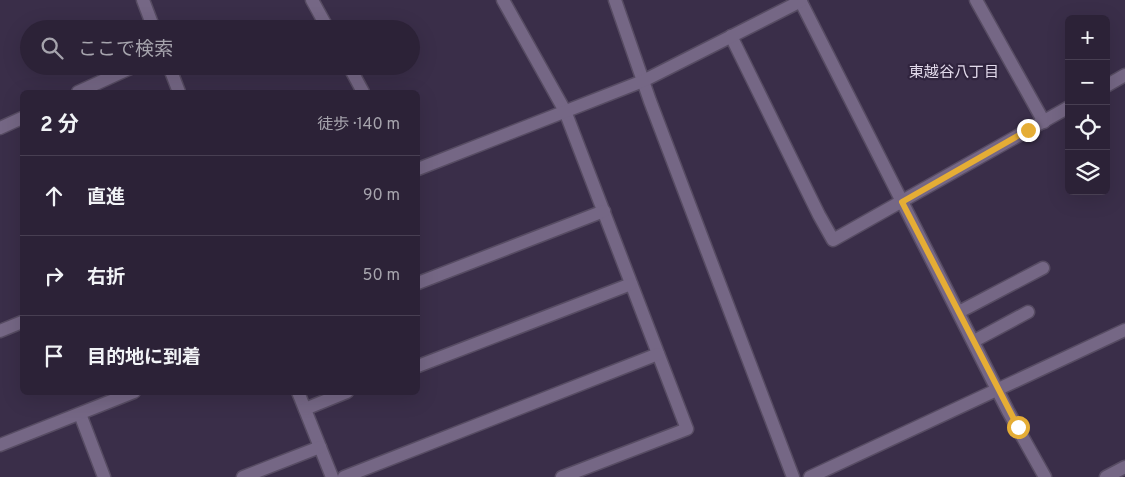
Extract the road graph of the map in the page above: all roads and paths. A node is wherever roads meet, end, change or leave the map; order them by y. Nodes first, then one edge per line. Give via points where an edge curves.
1 (143, 0) edge
2 (312, 0) edge
3 (503, 0) edge
4 (615, 0) edge
5 (800, 0) edge
6 (976, 0) edge
7 (151, 20) edge
8 (323, 20) edge
9 (731, 36) junction
10 (115, 75) edge
11 (172, 75) edge
12 (354, 75) edge
13 (1125, 75) edge
14 (643, 81) junction
15 (1110, 84) edge
16 (82, 90) edge
17 (178, 90) edge
18 (362, 90) edge
19 (1065, 109) edge
20 (565, 111) junction
21 (20, 119) edge
22 (1044, 122) junction
23 (0, 128) edge
24 (420, 168) edge
25 (902, 202) junction
26 (604, 212) junction
27 (1044, 268) dead end
28 (420, 282) edge
29 (631, 284) junction
30 (959, 312) junction
31 (1028, 312) dead end
32 (20, 323) edge
33 (1125, 330) edge
34 (0, 331) edge
35 (974, 341) junction
36 (658, 354) junction
37 (420, 365) edge
38 (998, 389) junction
39 (127, 395) edge
40 (299, 395) edge
41 (340, 395) edge
42 (305, 409) junction
43 (80, 414) junction
44 (0, 445) edge
45 (320, 446) junction
46 (1125, 467) edge
47 (104, 477) edge
48 (243, 477) edge
49 (332, 477) edge
50 (344, 477) edge
51 (562, 477) edge
52 (793, 477) edge
53 (810, 477) edge
54 (1045, 477) edge
55 (1106, 477) edge

1 - 7 street
2 - 8 street
3 - 20 street
4 - 14 street
5 - 9 street
5 - 25 street
6 - 22 street
9 - 14 street
9 - 25 street via 833,240
10 - 16 street
11 - 17 street
12 - 18 street
13 - 15 street
14 - 20 street
14 - 52 street
19 - 22 street
20 - 24 street
20 - 26 street
21 - 23 street
22 - 25 street
25 - 30 street
26 - 28 street
26 - 29 street
27 - 30 street
29 - 36 street
29 - 37 street
30 - 35 street
31 - 35 street
32 - 34 street
33 - 38 street
35 - 38 street
36 - 50 street
36 - 51 street via 687,429
38 - 53 street
38 - 54 street
39 - 43 street
40 - 42 street
41 - 42 street
42 - 45 street
43 - 44 street
43 - 47 street
45 - 48 street
45 - 49 street
46 - 55 street

